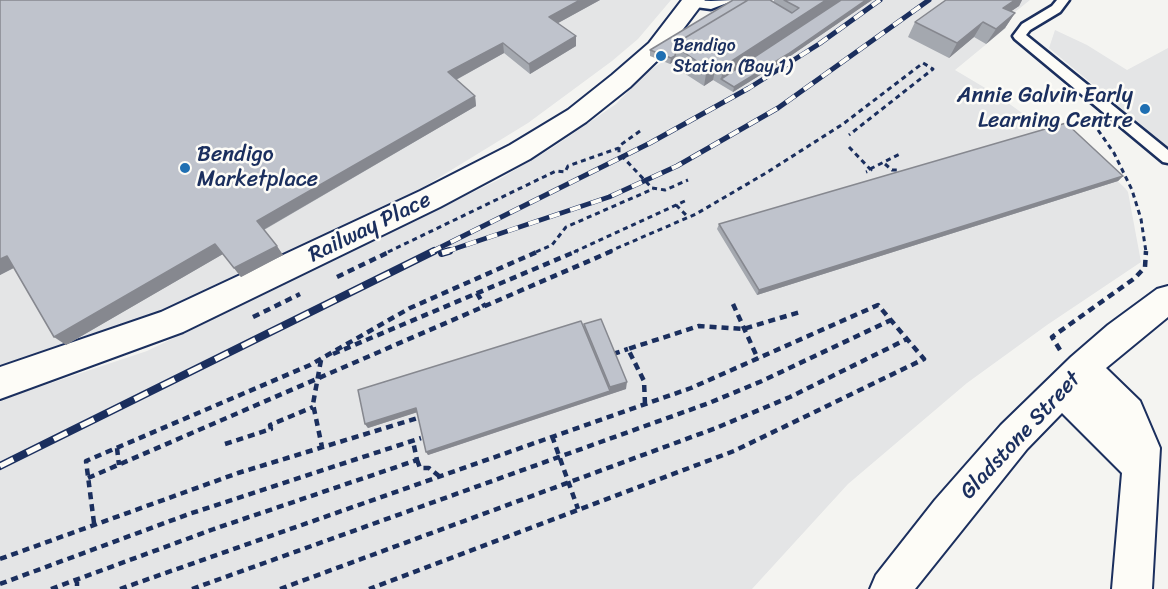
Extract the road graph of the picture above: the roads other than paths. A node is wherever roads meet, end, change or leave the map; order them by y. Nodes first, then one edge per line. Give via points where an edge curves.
1 (729, 0) edge
2 (1064, 0) edge
3 (693, 2) edge
4 (1168, 158) edge
5 (1168, 299) edge
6 (1072, 379) junction
7 (0, 382) edge
8 (890, 589) edge
9 (1132, 589) edge

1 - 3 lane via 711,5
2 - 4 lane via 1018,36
3 - 7 street, Railway Place via 657,48 621,81 560,128 501,162 172,322
5 - 6 street, Gladstone Street via 1120,335
6 - 8 street, Gladstone Street via 1007,445
6 - 9 street via 1110,434 1142,468

